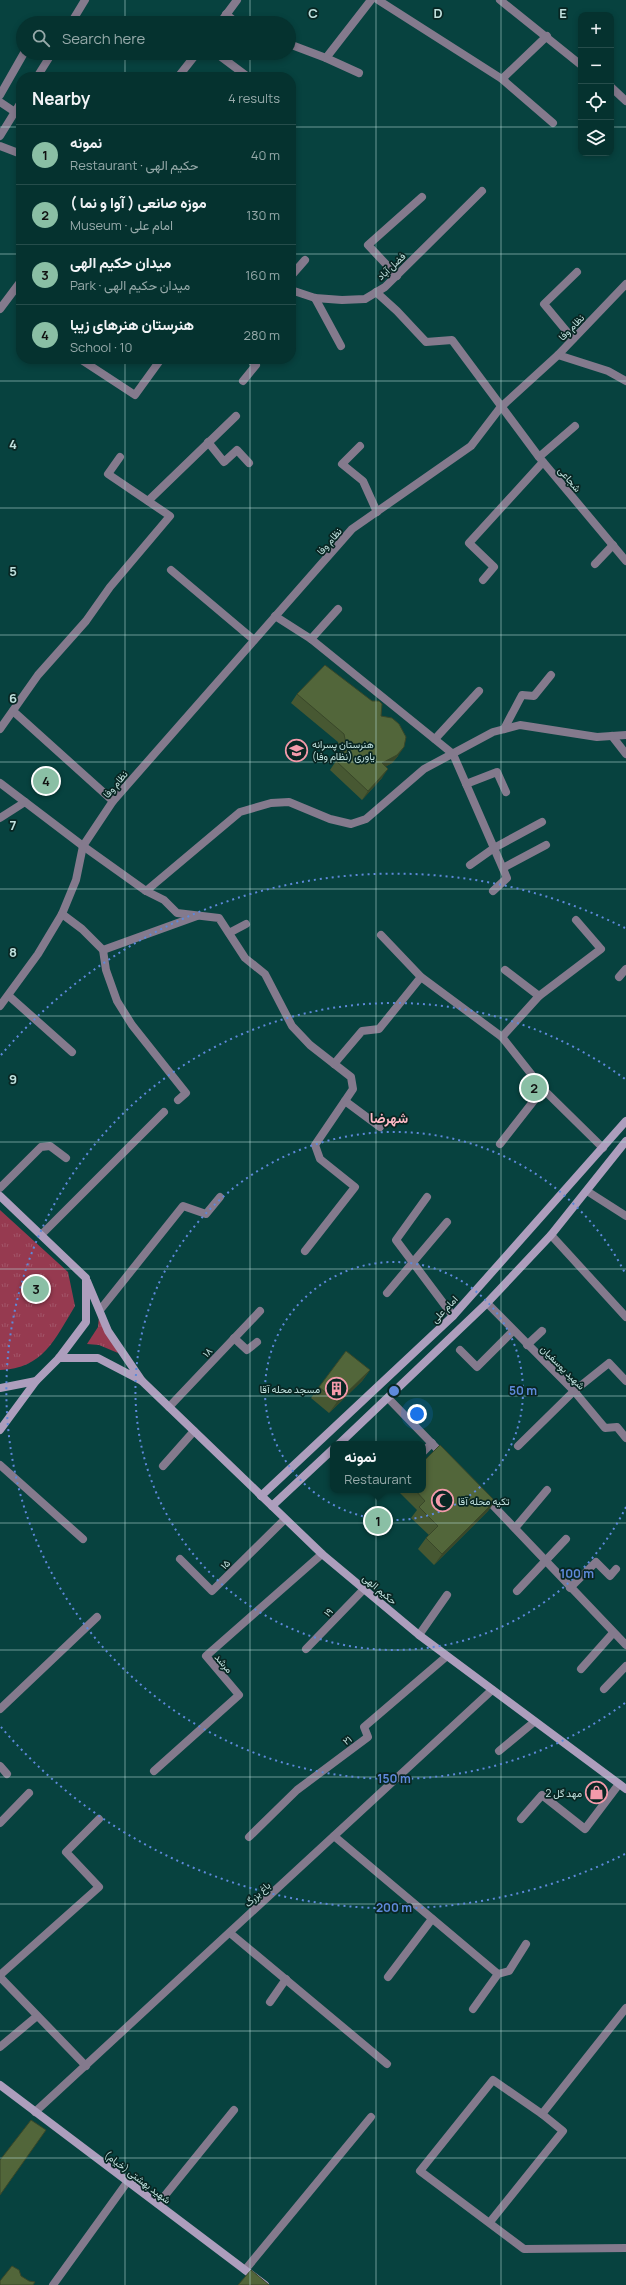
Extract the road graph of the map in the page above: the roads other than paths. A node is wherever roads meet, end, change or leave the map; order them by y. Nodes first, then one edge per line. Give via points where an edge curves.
1 (85, 0) edge
2 (237, 0) edge
3 (371, 0) edge
4 (378, 0) edge
5 (500, 0) edge
6 (226, 14) joint
7 (75, 16) edge
8 (229, 16) edge
9 (546, 36) junction
10 (296, 47) edge
11 (326, 58) junction
12 (20, 60) edge
13 (48, 60) edge
14 (191, 60) edge
15 (225, 60) edge
16 (578, 63) edge
17 (40, 72) edge
18 (182, 72) edge
19 (241, 72) edge
20 (359, 73) dead end
21 (502, 79) junction
22 (614, 92) edge
23 (0, 94) edge
24 (626, 101) edge
25 (0, 102) edge
26 (15, 112) joint
27 (554, 123) dead end
28 (0, 136) edge
29 (1, 147) edge
30 (16, 152) edge
31 (482, 191) dead end
32 (422, 197) dead end
33 (305, 260) dead end
34 (296, 270) edge
35 (577, 272) dead end
36 (397, 276) junction
37 (626, 284) edge
38 (16, 287) edge
39 (296, 292) edge
40 (376, 292) junction
41 (315, 298) junction
42 (0, 308) edge
43 (573, 339) junction
44 (341, 346) dead end
45 (558, 355) junction
46 (88, 364) edge
47 (157, 364) edge
48 (255, 364) edge
49 (243, 381) dead end
50 (626, 381) edge
51 (500, 408) junction
52 (236, 416) dead end
53 (575, 426) dead end
54 (208, 442) junction
55 (360, 446) dead end
56 (120, 457) dead end
57 (541, 459) junction
58 (249, 463) dead end
59 (148, 501) junction
60 (377, 512) junction
61 (613, 545) junction
62 (626, 561) edge
63 (595, 564) dead end
64 (171, 570) dead end
65 (483, 580) dead end
66 (338, 609) dead end
67 (275, 616) junction
68 (311, 639) junction
69 (254, 640) junction
70 (551, 675) dead end
71 (479, 691) dead end
72 (12, 711) junction
73 (0, 729) edge
74 (504, 729) junction
75 (626, 735) edge
76 (612, 736) junction
77 (435, 739) junction
78 (453, 754) junction
79 (626, 754) edge
80 (0, 783) edge
81 (466, 784) junction
82 (506, 792) dead end
83 (113, 801) junction
84 (25, 802) junction
85 (0, 818) edge
86 (542, 822) dead end
87 (546, 845) dead end
88 (83, 846) junction
89 (494, 848) junction
90 (470, 865) dead end
91 (503, 868) junction
92 (146, 891) junction
93 (493, 891) dead end
94 (62, 914) junction
95 (199, 916) junction
96 (576, 920) dead end
97 (246, 924) dead end
98 (229, 933) junction
99 (381, 935) dead end
100 (103, 950) junction
101 (626, 969) edge
102 (505, 970) dead end
103 (421, 977) junction
104 (619, 977) dead end
105 (9, 996) junction
106 (539, 996) junction
107 (0, 1006) edge
108 (502, 1037) junction
109 (72, 1052) dead end
110 (334, 1064) junction
111 (543, 1089) junction
112 (178, 1100) dead end
113 (345, 1101) junction
114 (164, 1112) dead end
115 (626, 1121) edge
116 (380, 1127) dead end
117 (626, 1141) edge
118 (500, 1144) dead end
119 (603, 1148) junction
120 (66, 1158) dead end
121 (0, 1188) edge
122 (586, 1191) junction
123 (0, 1196) edge
124 (220, 1197) dead end
125 (427, 1197) dead end
126 (626, 1216) edge
127 (447, 1222) dead end
128 (42, 1234) junction
129 (551, 1235) junction
130 (305, 1251) dead end
131 (414, 1263) junction
132 (86, 1278) junction
133 (387, 1293) dead end
134 (487, 1303) junction
135 (100, 1310) junction
136 (260, 1311) dead end
137 (453, 1316) junction
138 (626, 1317) edge
139 (513, 1331) junction
140 (542, 1331) dead end
141 (234, 1338) junction
142 (257, 1342) dead end
143 (527, 1345) junction
144 (460, 1350) dead end
145 (60, 1358) junction
146 (36, 1381) junction
147 (142, 1381) junction
148 (626, 1381) edge
149 (0, 1388) edge
150 (574, 1391) junction
151 (388, 1398) junction
152 (169, 1407) junction
153 (0, 1430) edge
154 (194, 1431) junction
155 (626, 1438) edge
156 (342, 1441) edge
157 (432, 1443) junction
158 (518, 1446) dead end
159 (426, 1449) edge
160 (330, 1452) edge
161 (448, 1460) edge
162 (0, 1465) edge
163 (163, 1466) dead end
164 (476, 1489) edge
165 (547, 1490) dead end
166 (261, 1496) junction
167 (272, 1506) junction
168 (285, 1519) junction
169 (515, 1528) junction
170 (83, 1539) dead end
171 (566, 1539) dead end
172 (322, 1554) junction
173 (180, 1559) dead end
174 (545, 1560) junction
175 (616, 1569) dead end
176 (570, 1588) junction
177 (364, 1589) junction
178 (517, 1591) dead end
179 (447, 1595) dead end
180 (98, 1617) dead end
181 (613, 1634) junction
182 (419, 1635) junction
183 (626, 1645) edge
184 (306, 1648) dead end
185 (447, 1656) junction
186 (626, 1666) edge
187 (580, 1669) dead end
188 (604, 1689) dead end
189 (492, 1690) junction
190 (0, 1709) edge
191 (534, 1722) junction
192 (500, 1751) dead end
193 (0, 1766) edge
194 (154, 1771) dead end
195 (7, 1774) dead end
196 (619, 1784) junction
197 (626, 1789) edge
198 (29, 1793) dead end
199 (100, 1818) dead end
200 (521, 1819) dead end
201 (0, 1823) edge
202 (334, 1836) junction
203 (249, 1837) dead end
204 (432, 1919) junction
205 (230, 1933) junction
206 (526, 1944) dead end
207 (498, 1974) junction
208 (0, 1976) edge
209 (388, 1977) dead end
210 (286, 1979) junction
211 (270, 2002) dead end
212 (626, 2008) edge
213 (473, 2009) dead end
214 (37, 2016) junction
215 (0, 2047) edge
216 (386, 2064) dead end
217 (86, 2066) junction
218 (1, 2088) edge
219 (234, 2110) dead end
220 (35, 2112) junction
221 (542, 2114) junction
222 (371, 2117) dead end
223 (128, 2182) junction
224 (158, 2204) junction
225 (490, 2222) junction
226 (626, 2248) edge
227 (245, 2270) junction
228 (53, 2285) edge
229 (265, 2285) edge

1 - 7 street
2 - 6 street
3 - 11 street
4 - 21 street
5 - 9 street
6 - 8 street
9 - 16 street
9 - 21 street
10 - 11 street
11 - 20 street
12 - 23 street
13 - 17 street
14 - 18 street
15 - 19 street
21 - 27 street
22 - 24 street
25 - 26 street
26 - 28 street
29 - 30 street
31 - 36 street, فضل آباد
32 - 36 street via 368,245
33 - 34 street
35 - 43 street via 544,304
36 - 40 street, فضل آباد
37 - 43 street, نظام وفا
38 - 42 street
39 - 41 street, فضل آباد
40 - 41 street, فضل آباد via 365,298
40 - 51 street, شجاعی via 426,342 452,340
41 - 44 street
43 - 45 street, نظام وفا
45 - 50 street via 608,371
45 - 51 street, نظام وفا
46 - 47 street via 135,395
48 - 49 street
51 - 57 street, شجاعی
51 - 60 street, نظام وفا via 471,446
52 - 54 street
53 - 57 street
54 - 58 street via 224,462 237,450
54 - 59 street
55 - 60 street via 342,464 363,481
56 - 59 street via 108,474
57 - 61 street, شجاعی
57 - 65 street via 469,543 494,567
59 - 72 street via 170,516 110,587 86,621 38,675
60 - 67 street, نظام وفا via 352,529
61 - 62 street, شجاعی
61 - 63 street
64 - 69 street
66 - 68 street
67 - 68 street
67 - 69 street, نظام وفا
68 - 77 street
69 - 83 street, نظام وفا
70 - 74 street via 534,696 522,695
71 - 77 street
72 - 73 street
72 - 83 street
74 - 76 street via 520,725 597,737
74 - 78 street
75 - 76 street
76 - 79 street
77 - 78 street
78 - 81 street
78 - 92 street via 424,769 366,819 351,824 330,819 289,802 271,803 240,812
80 - 84 street
81 - 82 street via 497,772
81 - 89 street
83 - 88 street, نظام وفا
84 - 85 street
84 - 88 street
86 - 89 street
87 - 91 street
88 - 92 street
88 - 94 street via 76,880
89 - 90 street
89 - 91 street
91 - 93 street via 507,878
92 - 95 street via 164,900 177,912
94 - 100 street
94 - 105 street
95 - 98 street via 219,918
95 - 100 street
96 - 106 street via 601,948
97 - 98 street
98 - 110 street via 245,958 266,974 292,1026 310,1045
99 - 103 street
100 - 112 street via 106,970 117,1001 132,1025 186,1093
101 - 104 street
102 - 106 street
103 - 108 street
103 - 110 street via 379,1029 362,1031
105 - 107 street
105 - 109 street
106 - 108 street
108 - 111 street
110 - 113 street via 351,1077 353,1089
111 - 118 street
111 - 119 street
113 - 116 street
113 - 130 street via 314,1145 320,1159 355,1187
114 - 128 street
115 - 119 main road, امام علی
117 - 122 main road
119 - 137 main road, امام علی
120 - 121 street via 50,1146 41,1147
122 - 126 street
122 - 129 main road
123 - 128 main road
124 - 135 street via 206,1214 183,1206
125 - 131 street via 396,1240
127 - 131 street
128 - 132 main road
129 - 134 main road
129 - 138 street
131 - 133 street
131 - 137 street
132 - 135 main road
132 - 145 main road via 86,1322
134 - 139 street, شهید یوسفیان
134 - 151 main road
135 - 147 main road via 108,1331
136 - 141 street, ۱۸
137 - 166 main road, امام علی
139 - 143 street, شهید یوسفیان
139 - 144 street via 477,1367
140 - 143 street
141 - 142 street via 247,1350
141 - 152 street, ۱۸
143 - 150 street, شهید یوسفیان
145 - 146 main road
145 - 147 main road via 98,1358
146 - 149 main road
146 - 153 main road
147 - 152 main road, حکیم الهی
148 - 150 street via 609,1363
150 - 155 street, شهید یوسفیان via 605,1428 616,1428
150 - 158 street
151 - 156 main road
151 - 157 street
152 - 154 main road, حکیم الهی
154 - 163 street
154 - 166 main road, حکیم الهی
157 - 159 street
157 - 161 street
160 - 167 main road
162 - 170 street
164 - 169 street
165 - 169 street
166 - 167 main road, حکیم الهی
167 - 168 main road, حکیم الهی
168 - 172 main road, حکیم الهی
168 - 173 street, ۱۵ via 212,1591
169 - 174 street
171 - 174 street
172 - 177 main road, حکیم الهی
172 - 194 street, مرشد via 206,1656 239,1695
174 - 176 street
174 - 178 street
175 - 176 street via 610,1576 596,1562
176 - 181 street
177 - 182 main road, حکیم الهی
177 - 184 street, ۱۹
179 - 182 street
180 - 190 street
181 - 183 street
181 - 187 street
182 - 185 main road, حکیم الهی
185 - 189 main road, حکیم الهی
185 - 203 street, ۲۱ via 364,1727 368,1737 297,1790
186 - 188 street
189 - 191 main road, حکیم الهی
189 - 202 street, باغ بزرگ
191 - 192 street
191 - 196 main road, حکیم الهی
193 - 195 street
196 - 197 main road, حکیم الهی
196 - 200 street via 584,1829 542,1795
198 - 201 street
199 - 208 street via 66,1852 99,1887
202 - 204 street
202 - 205 street, باغ بزرگ
204 - 207 street
204 - 209 street
205 - 210 street
205 - 217 street, باغ بزرگ
206 - 207 street via 509,1971
207 - 213 street
208 - 214 street
210 - 211 street
210 - 216 street
212 - 221 street
214 - 215 street
214 - 217 street
217 - 220 street, باغ بزرگ
218 - 220 main road, شهید بهشتی (خیام)
219 - 224 street
220 - 223 main road, شهید بهشتی (خیام)
221 - 225 street via 563,2131
221 - 225 street via 494,2080 420,2171
222 - 227 street
223 - 224 main road, شهید بهشتی (خیام)
223 - 228 street
224 - 227 main road, شهید بهشتی (خیام)
225 - 226 street via 524,2249
227 - 229 main road, شهید بهشتی (خیام)

